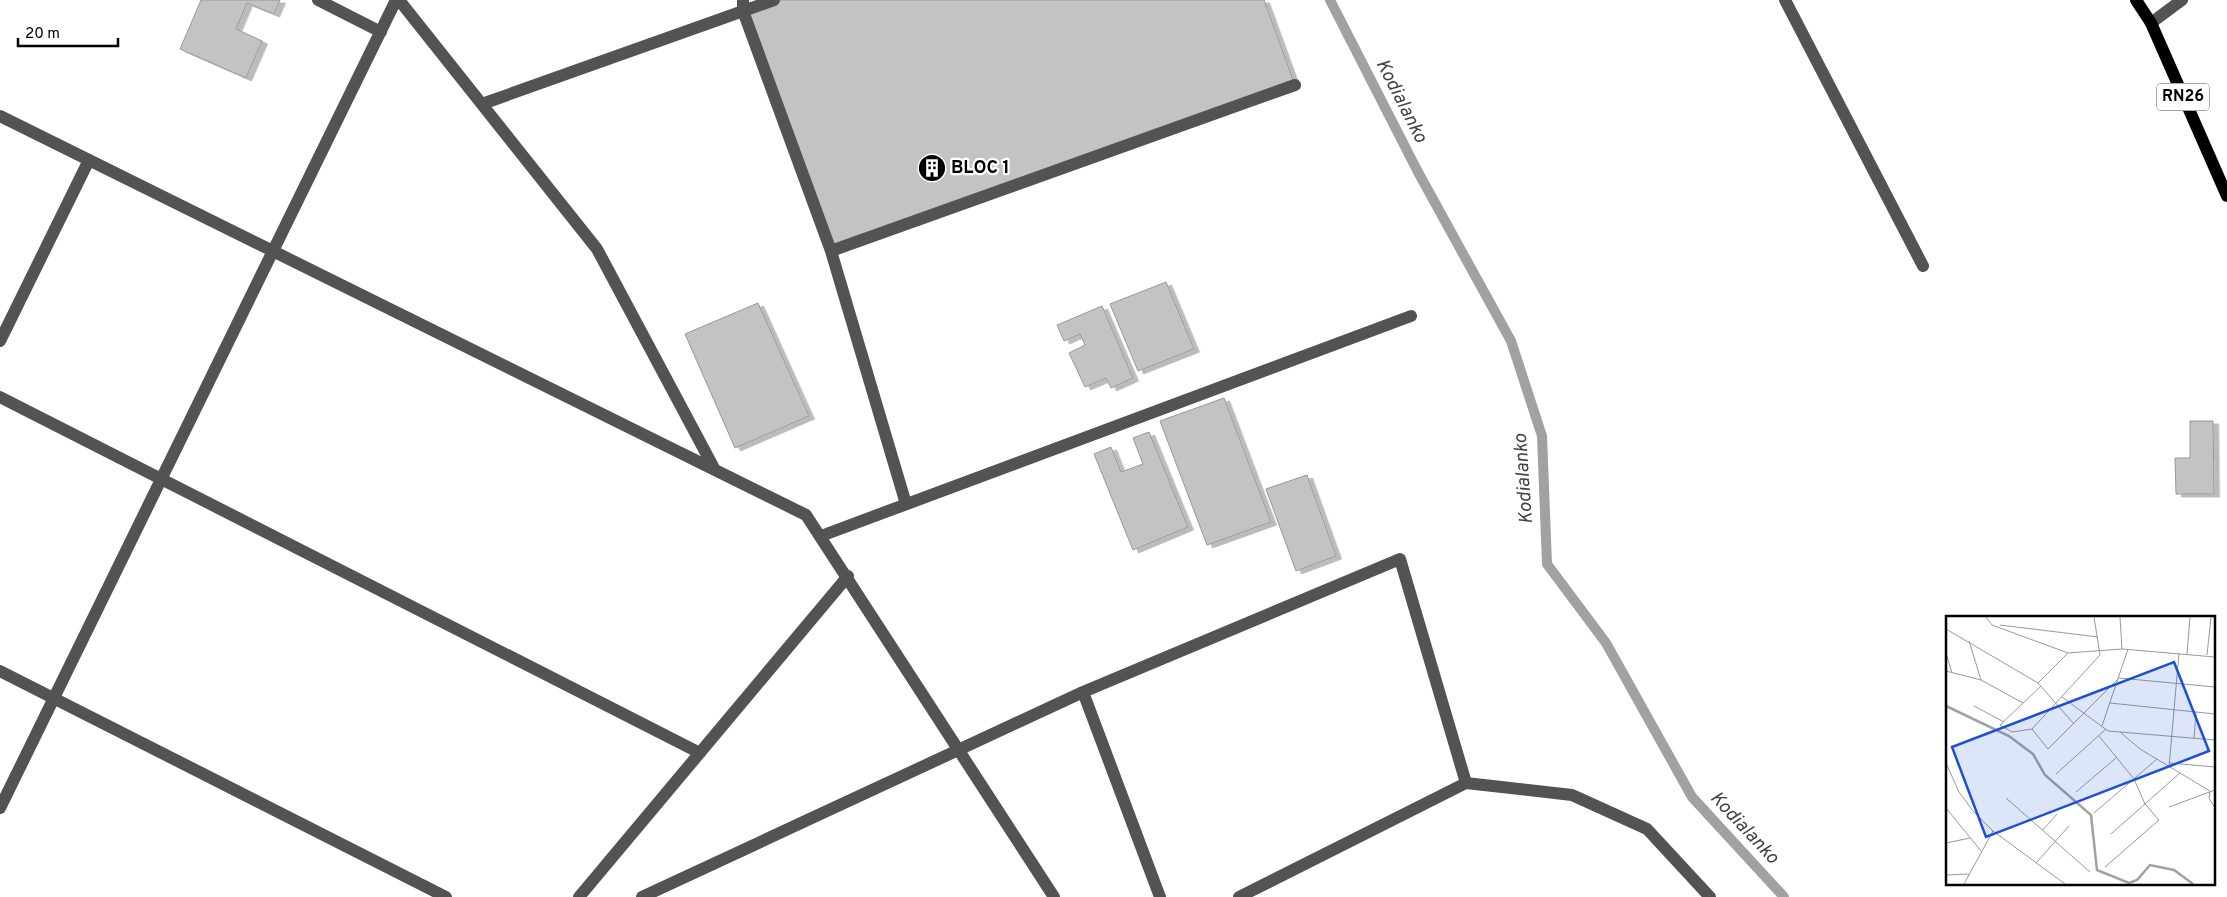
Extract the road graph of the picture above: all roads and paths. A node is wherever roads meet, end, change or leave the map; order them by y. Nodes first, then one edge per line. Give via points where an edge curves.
1 (318, 0) edge
2 (398, 0) edge
3 (774, 0) edge
4 (1785, 0) edge
5 (2136, 0) edge
6 (2182, 0) edge
7 (743, 5) edge
8 (2151, 23) junction
9 (381, 32) junction
10 (1295, 85) dead end
11 (482, 104) junction
12 (0, 116) edge
13 (89, 160) junction
14 (2227, 196) edge
15 (831, 251) junction
16 (273, 252) junction
17 (1923, 266) dead end
18 (1411, 316) dead end
19 (0, 341) edge
20 (0, 397) edge
21 (715, 470) junction
22 (161, 479) junction
23 (906, 504) junction
24 (821, 536) junction
25 (848, 576) junction
26 (0, 671) edge
27 (1083, 692) junction
28 (54, 698) junction
29 (959, 750) junction
30 (700, 753) junction
31 (1466, 783) junction
32 (0, 808) edge
33 (446, 897) edge
34 (579, 897) edge
35 (642, 897) edge
36 (1054, 897) edge
37 (1160, 897) edge
38 (1239, 897) edge
39 (1710, 897) edge

1 - 9 street
2 - 9 street
2 - 11 street
3 - 7 street
4 - 17 street
5 - 8 main road, RN26
6 - 8 street
7 - 11 street
7 - 15 street
8 - 14 main road, RN26
9 - 16 street
10 - 15 street
11 - 21 street via 597,249
12 - 13 street
13 - 16 street
13 - 19 street
15 - 23 street
16 - 21 street
16 - 22 street
18 - 23 street
20 - 22 street
21 - 24 street via 806,515
22 - 28 street
22 - 30 street
23 - 24 street
24 - 25 street
25 - 29 street
25 - 30 street
26 - 28 street
27 - 29 street
27 - 31 street via 1400,559
27 - 37 street
28 - 32 street
28 - 33 street
29 - 35 street
29 - 36 street
30 - 34 street
31 - 38 street
31 - 39 street via 1572,795 1648,829

